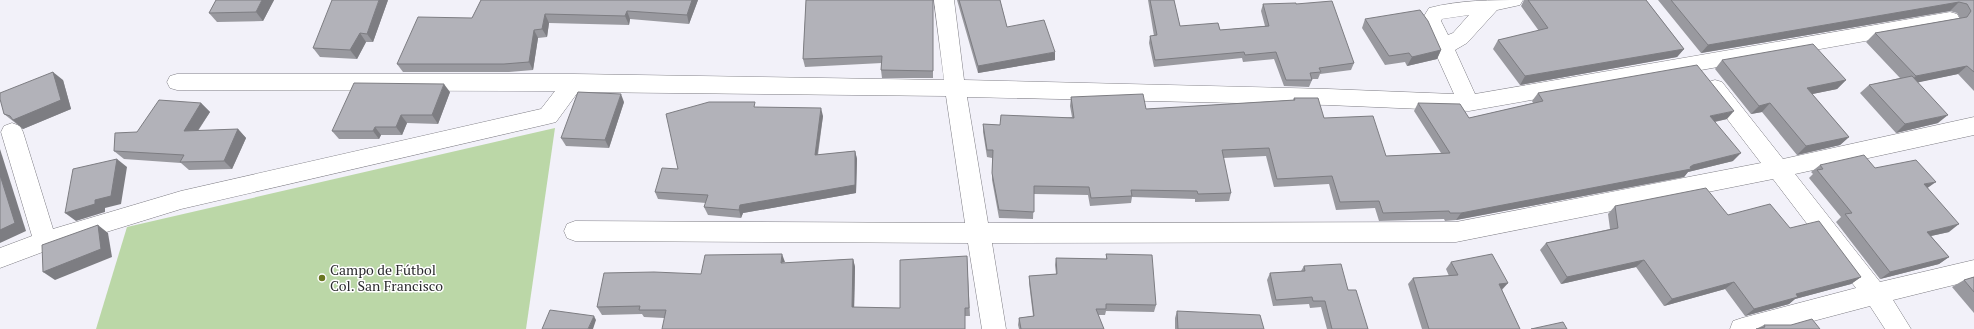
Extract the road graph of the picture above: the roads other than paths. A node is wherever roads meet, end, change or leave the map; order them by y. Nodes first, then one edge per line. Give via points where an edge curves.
1 (944, 0) edge
2 (1513, 0) edge
3 (1490, 5) junction
4 (1950, 19) edge
5 (1680, 44) edge
6 (1444, 47) junction
7 (1695, 62) junction
8 (177, 82) dead end
9 (574, 82) junction
10 (955, 88) junction
11 (1469, 103) junction
12 (1974, 126) edge
13 (12, 132) edge
14 (1779, 169) junction
15 (575, 231) dead end
16 (978, 233) junction
17 (45, 241) junction
18 (0, 258) edge
19 (1974, 270) edge
20 (1875, 294) junction
21 (994, 329) edge
22 (1742, 329) edge
23 (1899, 329) edge

1 - 10 street
2 - 3 street
3 - 6 street via 1460,38
3 - 6 street via 1436,13 1431,21
4 - 7 street
5 - 7 street
6 - 11 street
7 - 11 street
7 - 14 street
8 - 9 street
9 - 10 street
9 - 17 street via 548,116 181,200
10 - 11 street
10 - 16 street
12 - 14 street
13 - 17 street
14 - 16 street via 1456,232
14 - 20 street
15 - 16 street
16 - 21 street
17 - 18 street
19 - 20 street
20 - 22 street
20 - 23 street

